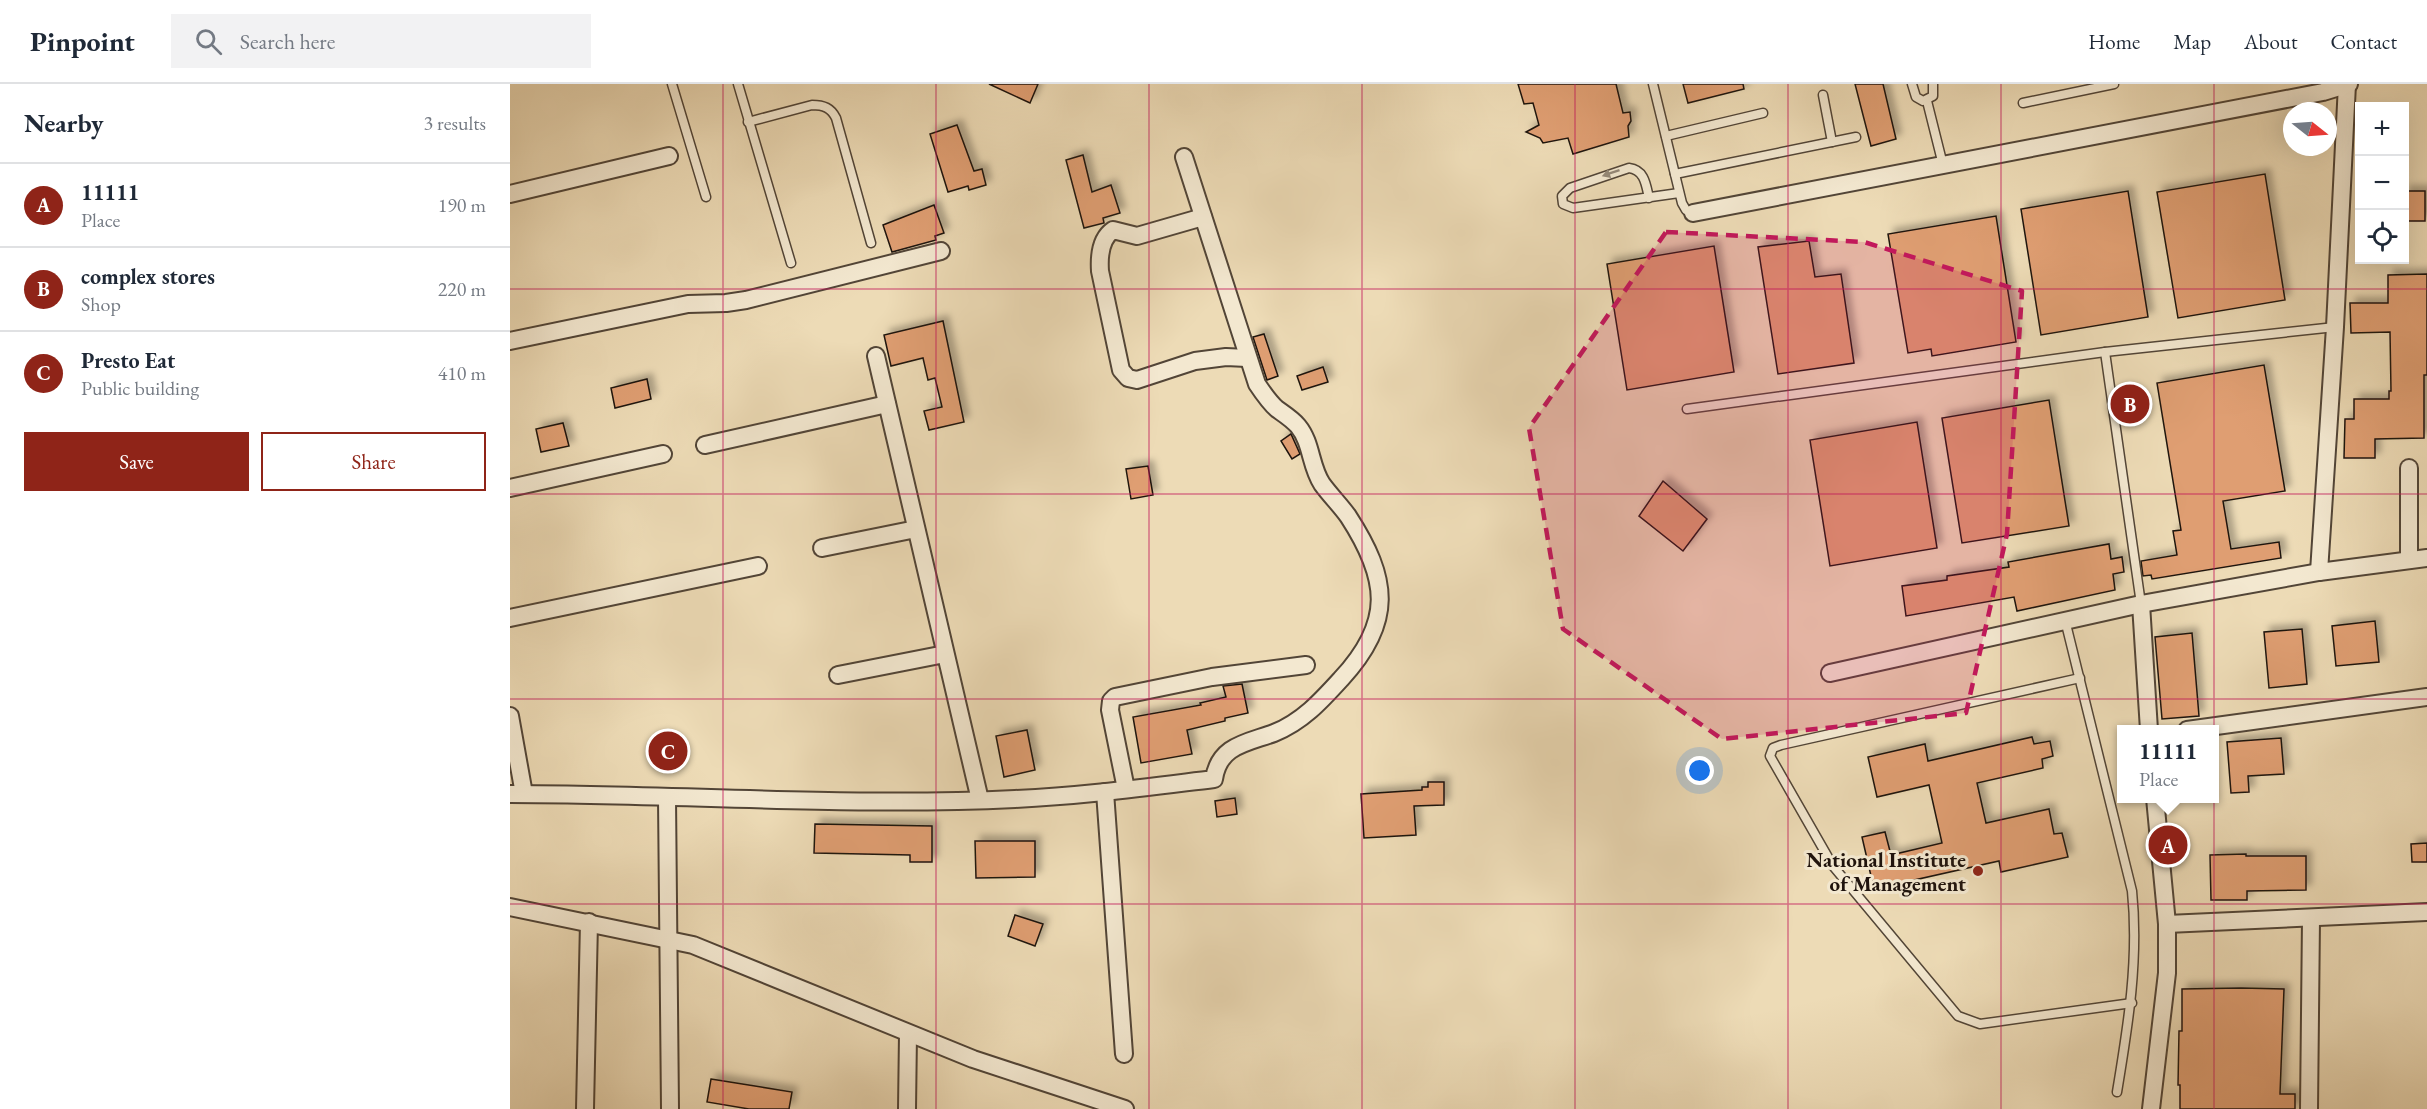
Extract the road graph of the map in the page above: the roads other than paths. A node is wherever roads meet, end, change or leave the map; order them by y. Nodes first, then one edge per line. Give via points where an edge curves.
1 (672, 84) edge
2 (738, 84) edge
3 (1653, 84) edge
4 (1912, 84) edge
5 (1933, 84) edge
6 (2114, 84) edge
7 (2347, 84) edge
8 (2322, 88) edge
9 (1823, 95) dead end
10 (1927, 101) junction
11 (2023, 103) dead end
12 (1764, 113) dead end
13 (748, 122) junction
14 (1666, 136) junction
15 (1856, 137) dead end
16 (1832, 142) junction
17 (669, 156) dead end
18 (1184, 157) dead end
19 (1943, 165) junction
20 (1675, 174) junction
21 (1679, 193) junction
22 (510, 194) edge
23 (706, 197) dead end
24 (1649, 198) junction
25 (1693, 213) joint
26 (1203, 217) junction
27 (871, 243) dead end
28 (941, 251) dead end
29 (791, 263) dead end
30 (2334, 327) junction
31 (510, 341) edge
32 (2105, 352) junction
33 (876, 356) dead end
34 (1247, 358) junction
35 (887, 404) junction
36 (1687, 409) dead end
37 (705, 445) dead end
38 (663, 454) dead end
39 (2409, 468) dead end
40 (510, 488) edge
41 (916, 529) junction
42 (822, 548) dead end
43 (2427, 558) edge
44 (2409, 560) junction
45 (758, 566) dead end
46 (2319, 572) junction
47 (2141, 604) junction
48 (510, 618) edge
49 (2065, 620) junction
50 (945, 654) junction
51 (1306, 665) dead end
52 (1830, 673) dead end
53 (838, 675) dead end
54 (2080, 678) junction
55 (2427, 697) edge
56 (510, 716) edge
57 (2149, 725) edge
58 (2217, 725) edge
59 (1126, 789) junction
60 (1105, 792) junction
61 (517, 794) edge
62 (667, 798) junction
63 (980, 800) junction
64 (2156, 803) edge
65 (510, 907) edge
66 (2427, 912) edge
67 (2311, 919) junction
68 (589, 922) junction
69 (2167, 924) junction
70 (670, 939) junction
71 (2132, 1003) junction
72 (908, 1034) junction
73 (1124, 1054) dead end
74 (2117, 1092) dead end
75 (585, 1109) edge
76 (670, 1109) edge
77 (907, 1109) edge
78 (1125, 1109) edge
79 (2151, 1109) edge
80 (2308, 1109) edge

1 - 23 lane
2 - 13 lane
3 - 14 lane
4 - 10 lane via 1916,97
5 - 10 lane via 1933,96
6 - 11 lane
7 - 8 street
7 - 30 street
8 - 19 street
9 - 16 lane
10 - 19 lane
12 - 14 lane
13 - 27 lane via 812,105 832,112
13 - 29 lane
14 - 20 lane
15 - 16 lane
16 - 20 lane
17 - 22 street
18 - 26 street
19 - 25 street
20 - 21 lane
21 - 24 lane
21 - 25 lane via 1683,207
24 -> 24 lane via 1642,175 1634,168 1570,188 1562,196 1563,204 1574,208
26 - 34 street
26 - 34 street via 1142,235 1113,230 1104,240 1100,271 1120,370 1137,380 1195,361
28 - 31 street via 746,300 688,304
30 - 32 lane
30 - 46 street
32 - 36 lane
32 - 47 lane
33 - 35 street
34 - 59 street via 1264,395 1304,433 1316,473 1347,515 1368,553 1380,598 1376,627 1358,661 1317,705 1285,728 1233,746 1222,757 1214,778
35 - 37 street
35 - 41 street
38 - 40 street
39 - 44 street
41 - 42 street
41 - 50 street
43 - 44 street
44 - 46 street
45 - 48 street
46 - 47 street
47 - 49 street
47 - 57 street
49 - 52 street
49 - 54 lane
50 - 53 street
50 - 63 street
51 - 59 street via 1212,677 1115,697 1110,710
54 - 71 lane via 2132,891
54 - 71 lane via 1781,745 1773,748 1770,756 1833,866 1958,1016 1980,1024
55 - 58 street
56 - 61 street
59 - 60 street
60 - 63 street
60 - 73 street
61 - 62 street
62 - 63 street
62 - 70 street
64 - 69 street
65 - 68 street
66 - 67 street
67 - 69 street
67 - 80 street
68 - 70 street
68 - 75 street
69 - 79 street via 2164,1010
70 - 72 street via 752,968
70 - 76 street
71 - 74 lane
72 - 77 street
72 - 78 street

